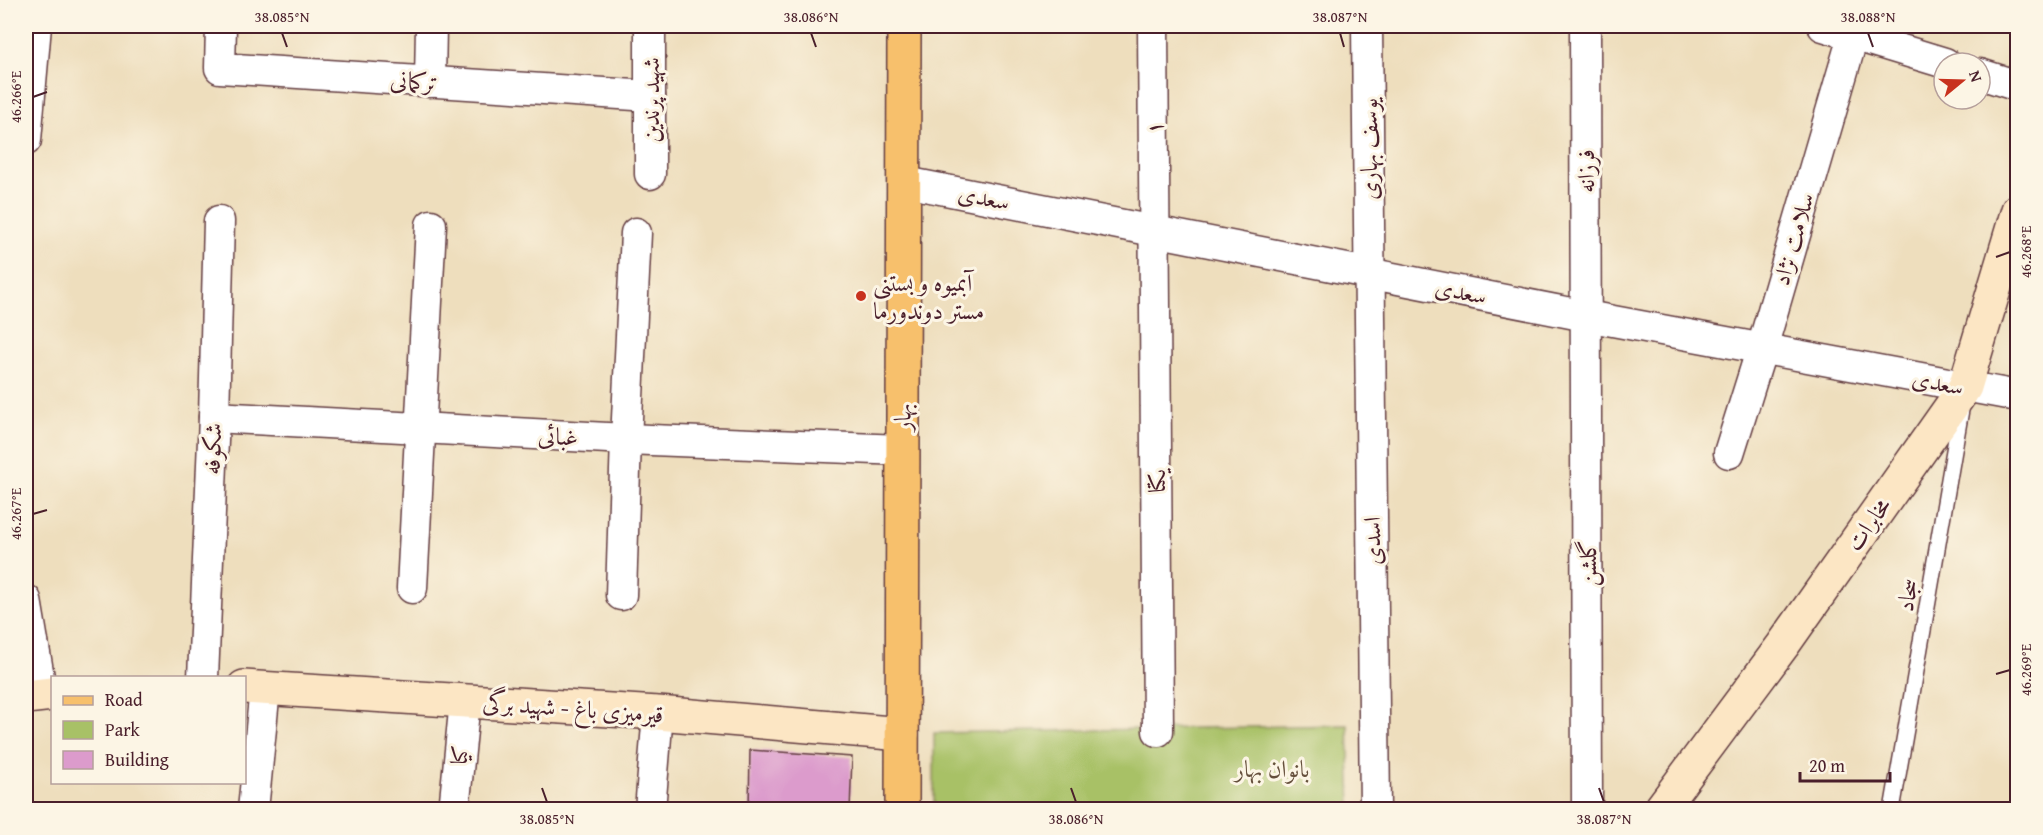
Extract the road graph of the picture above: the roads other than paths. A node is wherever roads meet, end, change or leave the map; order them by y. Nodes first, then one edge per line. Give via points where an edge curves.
1 (36, 26) edge
2 (221, 26) edge
3 (431, 26) edge
4 (650, 26) edge
5 (904, 26) edge
6 (1153, 26) edge
7 (1367, 26) edge
8 (1585, 26) edge
9 (1823, 26) edge
10 (1854, 30) edge
11 (1932, 58) edge
12 (1992, 78) edge
13 (430, 81) junction
14 (2018, 86) edge
15 (650, 96) junction
16 (26, 140) edge
17 (650, 174) dead end
18 (905, 182) junction
19 (2018, 210) edge
20 (219, 221) dead end
21 (430, 225) dead end
22 (1155, 231) junction
23 (636, 233) dead end
24 (1369, 273) junction
25 (1586, 316) junction
26 (1762, 348) junction
27 (1965, 387) junction
28 (2018, 396) edge
29 (214, 417) junction
30 (421, 428) junction
31 (626, 439) junction
32 (902, 450) junction
33 (1730, 453) dead end
34 (412, 588) dead end
35 (621, 595) dead end
36 (26, 600) edge
37 (203, 676) edge
38 (255, 687) edge
39 (40, 695) edge
40 (465, 701) junction
41 (658, 713) junction
42 (1158, 731) dead end
43 (902, 734) junction
44 (253, 810) edge
45 (454, 810) edge
46 (650, 810) edge
47 (902, 810) edge
48 (1375, 810) edge
49 (1587, 810) edge
50 (1660, 810) edge
51 (1892, 810) edge

1 - 16 street
2 - 13 street, ترکمانی via 220,68
3 - 13 street
4 - 15 street, شهید پرندین
5 - 18 main road, بهار
6 - 22 street, ۱
7 - 24 street, یوسف بهاری
8 - 25 street, فرزانه
9 - 10 street
10 - 11 street
10 - 26 street, سلامت نژاد
12 - 14 street
13 - 15 street, ترکمانی
15 - 17 street, شهید پرندین
18 - 22 street, سعدی
18 - 32 main road, بهار
19 - 27 street, مخابرات
20 - 29 street, شکوفه
21 - 30 street
22 - 24 street, سعدی
22 - 42 street, یکتا
23 - 31 street
24 - 25 street, سعدی
24 - 48 street, اسدی
25 - 26 street, سعدی
25 - 49 street, گلشن
26 - 27 street, سعدی
26 - 33 street, سلامت نژاد
27 - 28 street, سعدی
27 - 50 street, مخابرات via 1783,645
27 - 51 lane, سجاد
29 - 30 street, غبائی
29 - 37 street, شکوفه
30 - 31 street, غبائی
30 - 34 street
31 - 32 street, غبائی
31 - 35 street
32 - 43 main road, بهار
36 - 39 street
38 - 40 street, قیرمیزی باغ - شهید برگی
38 - 44 street
40 - 41 street, قیرمیزی باغ - شهید برگی
40 - 45 street, کیا
41 - 43 street, قیرمیزی باغ - شهید برگی
41 - 46 street
43 - 47 main road, بهار

